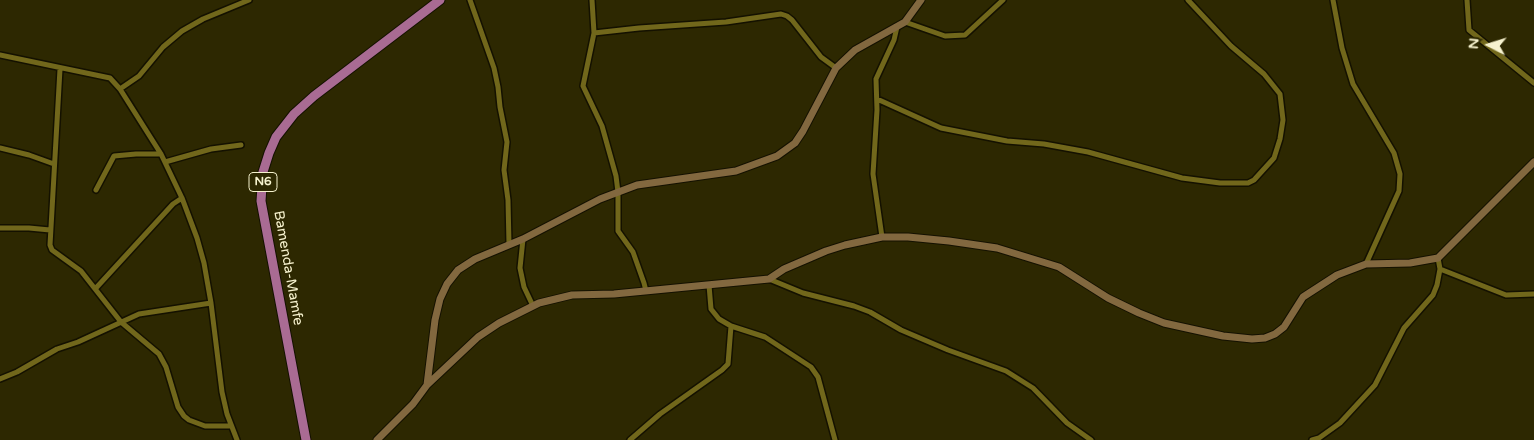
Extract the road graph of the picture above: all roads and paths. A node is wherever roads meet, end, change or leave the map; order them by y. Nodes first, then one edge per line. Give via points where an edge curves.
1 (249, 0) edge
2 (440, 0) edge
3 (470, 0) edge
4 (592, 0) edge
5 (921, 0) edge
6 (1003, 0) edge
7 (1188, 0) edge
8 (1333, 0) edge
9 (1467, 0) edge
10 (905, 22) junction
11 (897, 27) junction
12 (594, 33) junction
13 (0, 55) edge
14 (836, 68) junction
15 (60, 69) junction
16 (1534, 83) edge
17 (120, 89) junction
18 (877, 99) junction
19 (241, 145) dead end
20 (0, 148) edge
21 (161, 154) junction
22 (165, 162) junction
23 (1534, 162) edge
24 (54, 164) junction
25 (96, 190) dead end
26 (618, 192) junction
27 (182, 198) junction
28 (0, 228) edge
29 (50, 230) junction
30 (882, 238) junction
31 (523, 239) junction
32 (509, 244) junction
33 (1438, 258) junction
34 (1366, 264) junction
35 (1440, 269) junction
36 (769, 279) junction
37 (708, 285) junction
38 (96, 288) junction
39 (646, 291) junction
40 (1534, 294) edge
41 (211, 303) junction
42 (533, 306) junction
43 (121, 322) junction
44 (731, 326) junction
45 (0, 379) edge
46 (427, 385) junction
47 (231, 426) junction
48 (237, 440) edge
49 (306, 440) edge
50 (377, 440) edge
51 (630, 440) edge
52 (834, 440) edge
53 (1091, 440) edge
54 (1312, 440) edge

1 - 17 street via 182,31 163,47 139,76
2 - 49 highway, Bamenda-Mamfe / N6 via 314,96 294,114 268,153 263,172 262,201
3 - 32 street via 492,61 507,142 504,170
4 - 12 street
5 - 10 street
6 - 10 street via 965,36 945,36
7 - 18 street via 1280,94 1284,120 1274,158 1248,183 1182,178 1088,152 1008,142 941,128
8 - 34 street via 1353,84 1394,153 1400,174 1399,191
9 - 16 street via 1469,30
10 - 11 street
11 - 14 street via 855,50
11 - 18 street via 876,79
12 - 14 street via 782,14 792,20 821,57
12 - 26 street via 583,86 602,126
13 - 15 street
14 - 26 street via 795,143 778,156 736,170 637,185
15 - 17 street via 107,77
15 - 24 street
17 - 21 street
18 - 30 street via 873,174
19 - 22 street via 210,149
20 - 24 street
21 - 22 street
21 - 25 street via 114,156
22 - 27 street
23 - 33 street
24 - 29 street
26 - 31 street via 582,207
26 - 39 street via 618,231 633,252
27 - 38 street
27 - 41 street via 201,254
28 - 29 street
29 - 38 street via 52,250 81,271
30 - 34 street via 908,237 997,248 1059,267 1108,298 1156,320 1206,333 1252,339 1275,334 1284,327 1303,297 1337,275
30 - 36 street via 826,251
31 - 32 street
31 - 42 street via 520,268
32 - 46 street via 475,259 458,270 447,284 435,320
33 - 34 street via 1410,263
33 - 35 street
35 - 40 street via 1506,295
35 - 54 street via 1433,295 1404,328 1375,385 1340,423
36 - 37 street
36 - 53 street via 803,293 870,312 901,330 1006,371 1028,384 1068,423
37 - 39 street
37 - 44 street via 711,309
38 - 43 street
39 - 42 street via 572,295
41 - 43 street via 139,314
41 - 47 street via 222,392
42 - 46 street via 478,337
43 - 45 street via 57,349
43 - 47 street via 162,359 184,416 205,426
44 - 51 street via 728,364
44 - 52 street via 765,337 811,367 818,377
46 - 50 street
47 - 48 street

